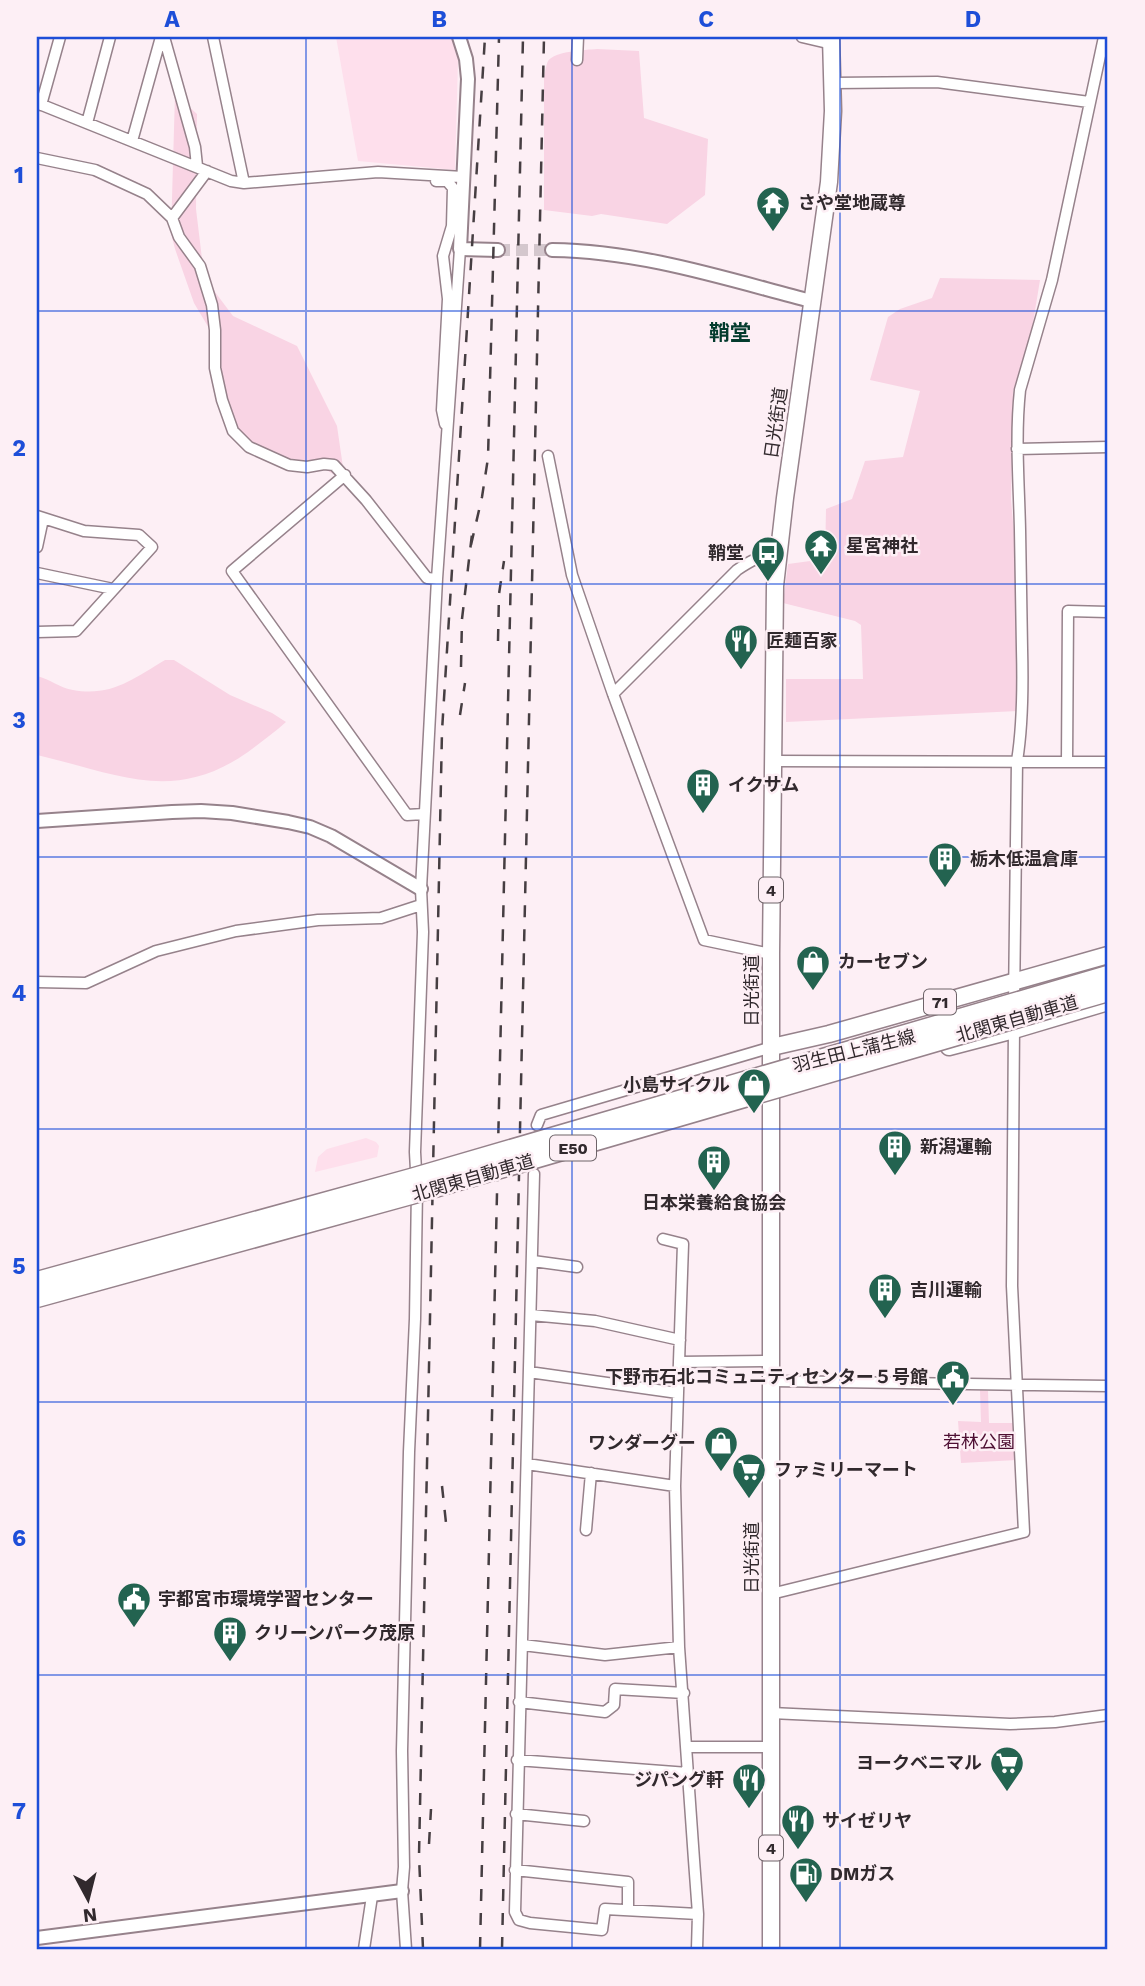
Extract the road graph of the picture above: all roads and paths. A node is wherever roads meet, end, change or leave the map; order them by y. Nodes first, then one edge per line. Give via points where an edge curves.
1 (60, 37) edge
2 (110, 37) edge
3 (162, 37) edge
4 (213, 37) edge
5 (459, 37) edge
6 (578, 37) edge
7 (803, 37) edge
8 (1104, 37) edge
9 (831, 40) edge
10 (578, 60) dead end
11 (833, 83) junction
12 (1089, 102) junction
13 (39, 104) edge
14 (87, 123) junction
15 (132, 141) junction
16 (37, 158) edge
17 (197, 166) junction
18 (207, 171) junction
19 (356, 174) junction
20 (463, 177) junction
21 (244, 183) junction
22 (172, 218) junction
23 (460, 249) junction
24 (498, 250) tunnel mouth
25 (552, 250) tunnel mouth
26 (811, 301) junction
27 (448, 439) junction
28 (1108, 447) edge
29 (1017, 449) junction
30 (548, 456) dead end
31 (345, 475) junction
32 (40, 518) edge
33 (37, 547) edge
34 (778, 554) junction
35 (37, 573) edge
36 (437, 579) junction
37 (113, 589) junction
38 (1108, 612) edge
39 (37, 632) edge
40 (613, 694) junction
41 (772, 761) junction
42 (1017, 761) junction
43 (1067, 762) junction
44 (1108, 762) edge
45 (425, 814) junction
46 (37, 821) edge
47 (421, 890) junction
48 (421, 905) junction
49 (771, 954) junction
50 (1108, 955) edge
51 (1108, 975) edge
52 (37, 982) edge
53 (1014, 982) junction
54 (1108, 992) edge
55 (1108, 1002) edge
56 (1014, 1030) junction
57 (772, 1047) junction
58 (772, 1092) junction
59 (537, 1125) dead end
60 (534, 1174) dead end
61 (416, 1198) junction
62 (663, 1240) dead end
63 (533, 1261) junction
64 (577, 1267) dead end
65 (37, 1281) edge
66 (37, 1301) edge
67 (531, 1315) junction
68 (680, 1340) junction
69 (772, 1361) junction
70 (680, 1362) junction
71 (529, 1372) junction
72 (772, 1381) junction
73 (1016, 1385) junction
74 (1108, 1386) edge
75 (678, 1393) junction
76 (527, 1464) junction
77 (591, 1473) junction
78 (675, 1486) junction
79 (586, 1530) dead end
80 (771, 1594) junction
81 (523, 1645) junction
82 (680, 1647) junction
83 (684, 1693) junction
84 (519, 1703) junction
85 (771, 1713) junction
86 (1108, 1715) edge
87 (688, 1746) junction
88 (771, 1747) junction
89 (517, 1759) junction
90 (688, 1773) junction
91 (516, 1814) junction
92 (584, 1821) dead end
93 (515, 1870) junction
94 (402, 1891) junction
95 (372, 1896) junction
96 (628, 1910) junction
97 (698, 1914) junction
98 (37, 1938) edge
99 (364, 1949) edge
100 (406, 1949) edge
101 (697, 1949) edge
102 (771, 1949) edge

1 - 13 street
2 - 14 street
3 - 15 street
3 - 17 street
4 - 21 street
5 - 20 street via 468,79
6 - 10 street
7 - 9 street
8 - 12 street
9 - 11 main road, 日光街道 / 4
11 - 12 street via 937,82
11 - 26 main road, 日光街道 / 4 via 829,182
12 - 29 street via 1052,280 1020,390
13 - 14 street
14 - 15 street
15 - 17 street
16 - 22 street via 95,170 147,194
17 - 18 street
18 - 21 street
18 - 22 street
19 - 20 street
19 - 21 street
19 - 27 street via 447,181 453,188 452,226 443,256 448,299 442,410
20 - 23 street
22 - 31 street via 179,237 200,266 212,304 215,368 233,431 249,447 289,465 334,465
23 - 24 street
23 - 27 street
25 - 26 street via 637,257
26 - 34 main road, 日光街道 / 4
27 - 36 street
28 - 29 street
29 - 42 street via 1023,707
30 - 40 street via 572,575
31 - 36 street via 427,578
31 - 45 street via 232,571 407,815
32 - 33 street
32 - 37 street via 84,531 139,535 152,547
34 - 40 street via 765,555 737,570
34 - 41 main road, 日光街道 / 4
35 - 37 street
36 - 45 street
37 - 39 street via 76,631
38 - 43 street via 1068,611
40 - 49 street via 704,940
41 - 42 street
41 - 49 main road, 日光街道 / 4
42 - 43 street
42 - 53 street
43 - 44 street
45 - 47 street
46 - 47 street via 201,811 288,822 331,836
47 - 48 street
48 - 52 street via 381,918 318,920 236,931 156,951 86,983
48 - 61 street
49 - 57 main road, 日光街道 / 4
50 - 53 main road, 羽生田上蒲生線 / 71
51 - 65 highway, 北関東自動車道 / E50, bridge
53 - 56 street
53 - 57 main road, 羽生田上蒲生線 / 71
54 - 66 highway, 北関東自動車道 / E50, bridge
55 - 56 main road, 羽生田上蒲生線
56 - 58 main road, 羽生田上蒲生線
56 - 73 street
57 - 58 main road, 日光街道 / 4
57 - 59 street via 541,1115
58 - 69 main road, 日光街道 / 4
60 - 63 street
61 - 66 street
61 - 94 street
62 - 68 street via 683,1244
63 - 64 street
63 - 67 street
67 - 68 street via 595,1321
67 - 71 street
68 - 70 street
69 - 70 street
69 - 72 main road, 日光街道 / 4
70 - 75 street
71 - 75 street
71 - 76 street
72 - 73 street
72 - 80 main road, 日光街道 / 4
73 - 74 street
73 - 80 street via 1024,1532
75 - 78 street
76 - 77 street
76 - 81 street
77 - 78 street
77 - 79 street
78 - 82 street
80 - 85 main road, 日光街道 / 4
81 - 82 street via 605,1655
81 - 84 street
82 - 83 street
83 - 84 street via 615,1689 614,1705 606,1712
83 - 87 street
84 - 89 street
85 - 86 street via 1010,1724
85 - 88 main road, 日光街道 / 4
87 - 88 street
87 - 90 street
88 - 102 main road, 日光街道 / 4
89 - 90 street
89 - 91 street
90 - 97 street
91 - 92 street
91 - 93 street
93 - 96 street via 628,1882
93 - 96 street via 514,1912 519,1920 602,1930 605,1909
94 - 95 street
94 - 100 street
95 - 98 street
95 - 99 street
96 - 97 street
97 - 101 street

